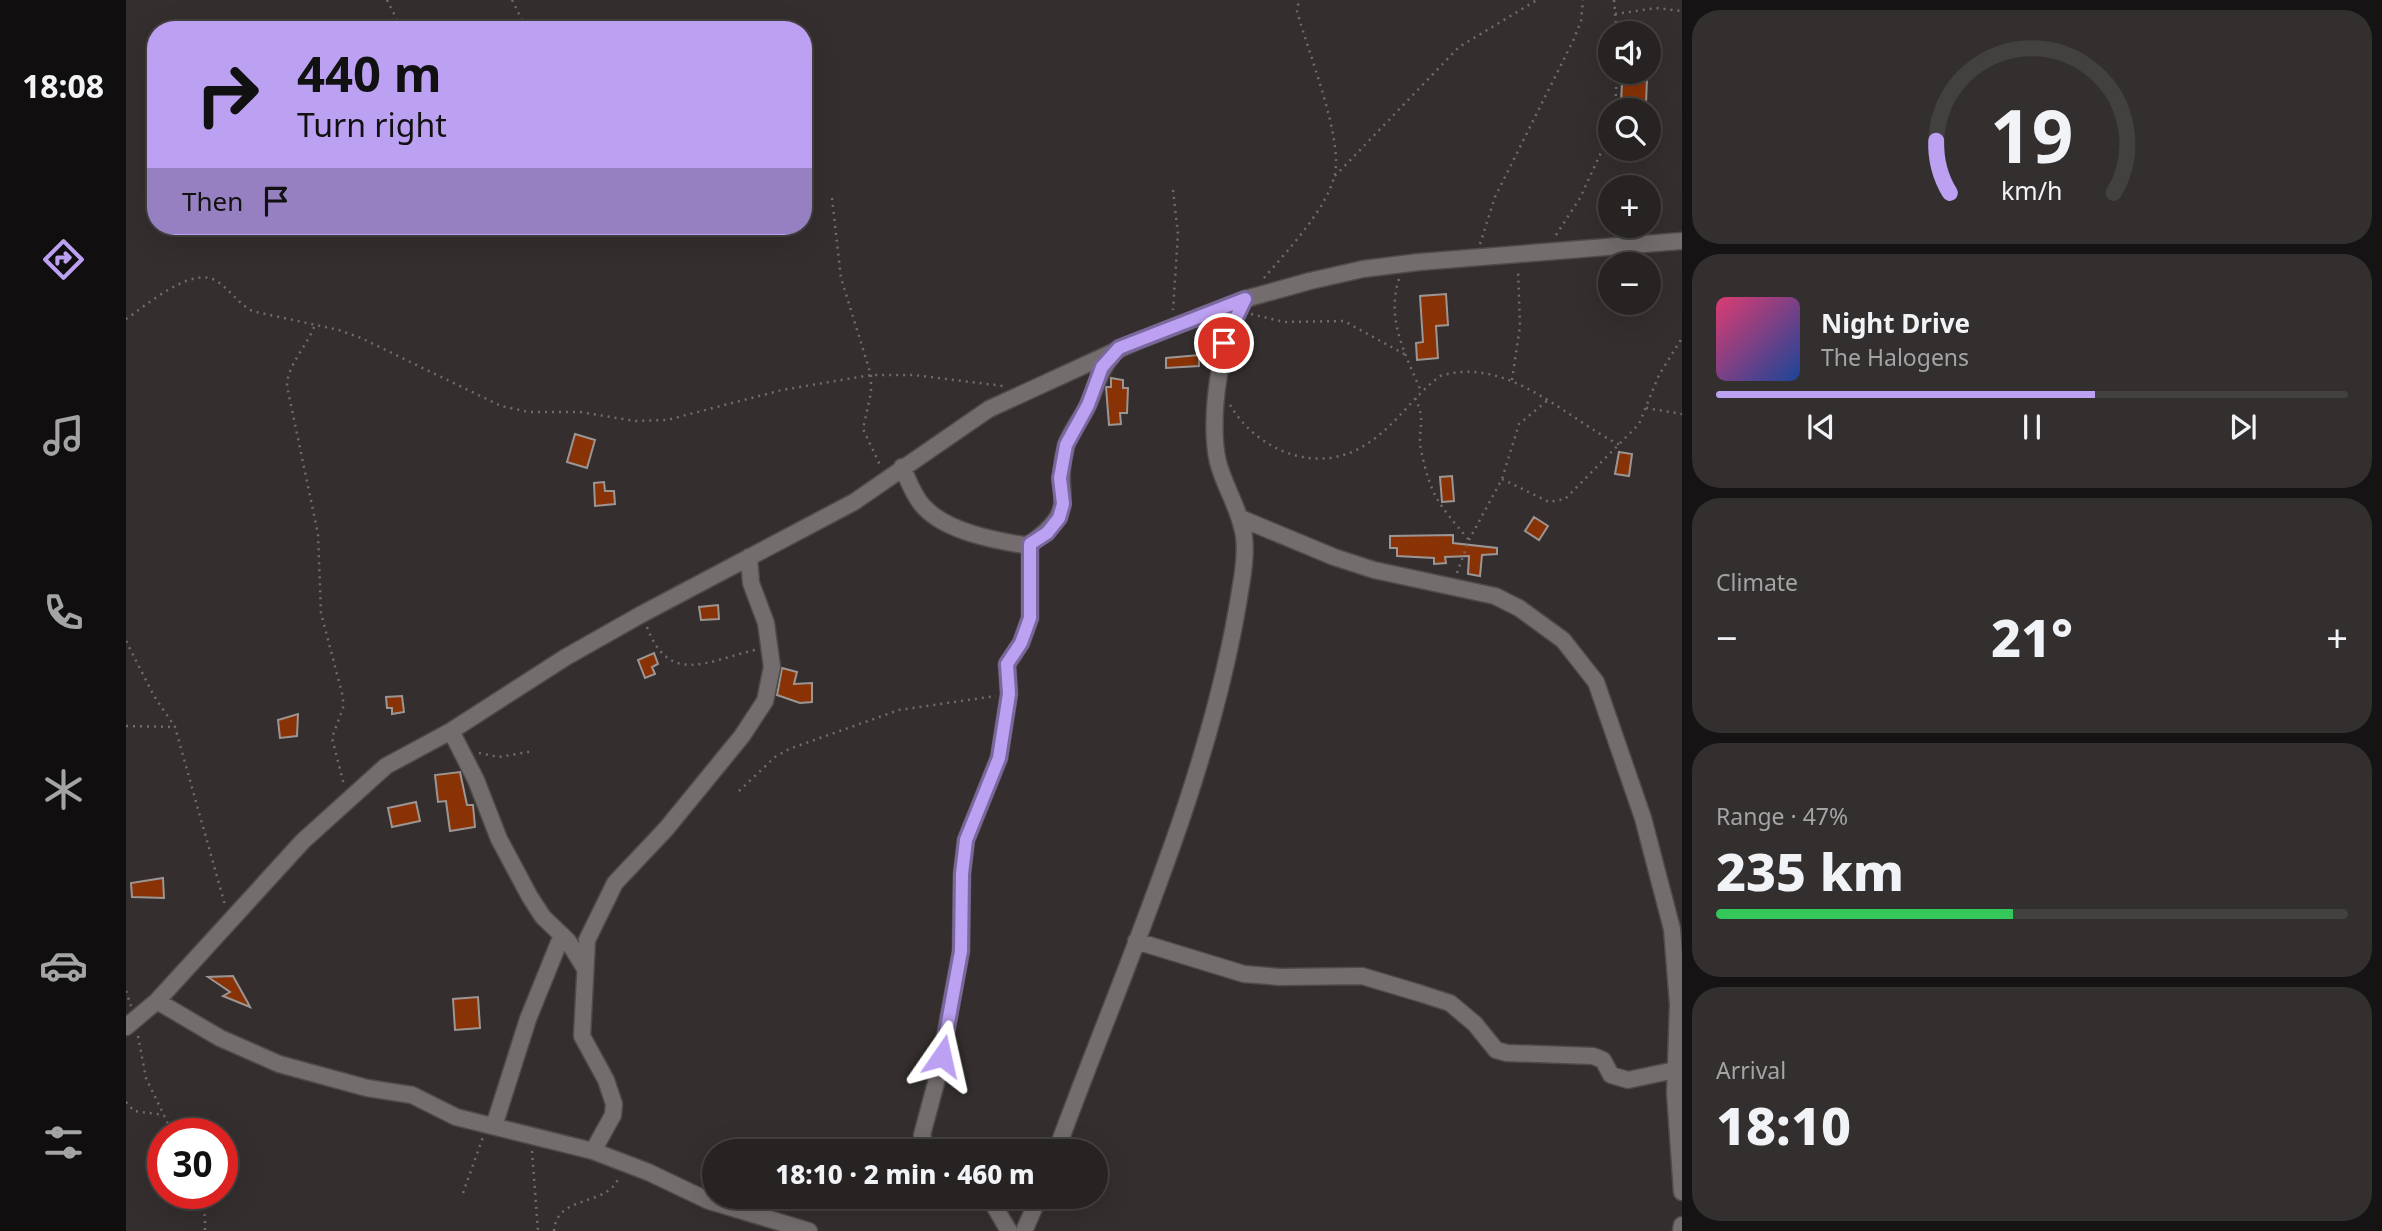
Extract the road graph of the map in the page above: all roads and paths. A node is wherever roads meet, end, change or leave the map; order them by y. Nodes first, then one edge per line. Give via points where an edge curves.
1 (387, 0) edge
2 (512, 0) edge
3 (1298, 0) edge
4 (1537, 0) edge
5 (1583, 0) edge
6 (1614, 0) edge
7 (1682, 11) edge
8 (1615, 14) junction
9 (398, 21) edge
10 (522, 21) edge
11 (1616, 21) edge
12 (1598, 159) edge
13 (1335, 176) junction
14 (1173, 190) dead end
15 (832, 198) dead end
16 (1682, 242) edge
17 (1545, 252) junction
18 (1519, 255) junction
19 (1476, 258) junction
20 (1407, 263) junction
21 (1241, 304) junction
22 (126, 319) edge
23 (314, 326) junction
24 (1173, 328) junction
25 (1682, 338) edge
26 (1119, 348) junction
27 (1406, 355) junction
28 (871, 375) junction
29 (1218, 380) junction
30 (1512, 382) junction
31 (1003, 386) dead end
32 (1421, 390) junction
33 (1415, 397) junction
34 (1548, 400) junction
35 (1646, 408) junction
36 (1682, 414) edge
37 (1620, 445) junction
38 (902, 467) junction
39 (890, 478) junction
40 (1502, 479) junction
41 (1240, 518) junction
42 (1469, 540) junction
43 (1030, 546) junction
44 (749, 557) junction
45 (1453, 585) junction
46 (642, 614) junction
47 (126, 641) edge
48 (768, 647) junction
49 (1009, 694) junction
50 (126, 726) edge
51 (175, 727) junction
52 (451, 731) junction
53 (534, 751) dead end
54 (478, 752) dead end
55 (739, 791) dead end
56 (347, 799) junction
57 (229, 919) junction
58 (562, 934) junction
59 (1136, 941) junction
60 (584, 967) junction
61 (157, 1001) junction
62 (130, 1024) edge
63 (1675, 1070) junction
64 (126, 1102) edge
65 (164, 1115) junction
66 (165, 1118) edge
67 (491, 1125) junction
68 (529, 1134) junction
69 (923, 1139) edge
70 (1061, 1139) edge
71 (593, 1151) junction
72 (623, 1163) junction
73 (1682, 1192) edge
74 (463, 1193) dead end
75 (203, 1209) edge
76 (997, 1209) edge
77 (1034, 1209) edge
78 (1682, 1225) edge
79 (1026, 1227) edge
80 (1009, 1228) edge
81 (205, 1231) edge
82 (538, 1231) edge
83 (554, 1231) edge
84 (809, 1231) edge
85 (1681, 1231) edge

1 - 9 path
2 - 10 path
3 - 13 path via 1297,12 1335,143
4 - 13 path via 1459,47
5 - 19 path via 1573,41 1495,197
6 - 8 path
7 - 8 path
8 - 11 path
12 - 17 path via 1580,198
13 - 21 path via 1309,222
14 - 24 path via 1178,234
15 - 28 path via 841,278
16 - 17 street
17 - 18 street
18 - 19 street
18 - 30 path via 1520,326
19 - 20 street
20 - 21 street via 1363,269
20 - 27 path via 1394,307
21 - 24 street
21 - 27 path via 1284,322 1345,321
21 - 29 street via 1224,343
22 - 23 path via 179,284 201,276 219,283 252,311
23 - 28 path via 361,338 471,394 529,412 667,420 782,390
23 - 56 path via 290,368 287,386 318,534 321,613 343,696 332,738
24 - 26 street
25 - 35 path via 1659,374
26 - 38 street via 989,409
26 - 43 street via 1098,375 1066,445 1059,518
27 - 32 path
28 - 31 path
28 - 39 path via 863,429 876,462
29 - 33 path via 1246,427 1265,442 1306,459 1360,448
29 - 41 street via 1217,458
30 - 32 path via 1479,372 1455,371
30 - 34 path
32 - 33 path
33 - 42 path via 1422,415 1420,447 1433,497
34 - 37 path
34 - 40 path via 1520,424
35 - 36 path
35 - 37 path
37 - 40 path via 1558,503 1535,497
38 - 39 street
38 - 43 street via 930,512 979,537
39 - 44 street
40 - 42 path
41 - 45 street via 1374,570
41 - 59 street via 1244,530 1241,582 1213,712
42 - 45 path
43 - 49 street via 1030,618 1007,664
44 - 46 street
44 - 48 street
45 - 63 street via 1519,608 1563,640 1596,682 1666,896 1678,1004
46 - 48 path via 655,646 672,663 705,663
46 - 52 street
47 - 51 path
48 - 60 street via 771,677 765,701 666,829 615,883 592,928
49 - 55 path via 899,710 789,749
49 - 69 street via 999,758 966,840 961,951
50 - 51 path
51 - 57 path
52 - 56 street via 386,766
52 - 58 street via 530,897 542,917
53 - 54 path via 499,757
56 - 57 street
57 - 61 street
58 - 60 street
58 - 67 street
59 - 63 street via 1244,974 1362,976 1387,983 1450,1003 1496,1050 1507,1053 1593,1056 1604,1060 1611,1075 1622,1079
59 - 70 street
60 - 71 street via 582,1036 614,1104 613,1115
61 - 62 street
61 - 67 street via 220,1038 279,1064 412,1095 456,1116
62 - 65 path via 146,1077
63 - 73 street
64 - 65 path via 134,1111
65 - 66 path
67 - 68 street
67 - 74 path
68 - 71 street
68 - 82 path
71 - 72 street
72 - 83 path via 613,1188 564,1210
72 - 84 street via 709,1201
75 - 81 path
76 - 80 street
77 - 79 street
78 - 85 street
79 - 80 street

